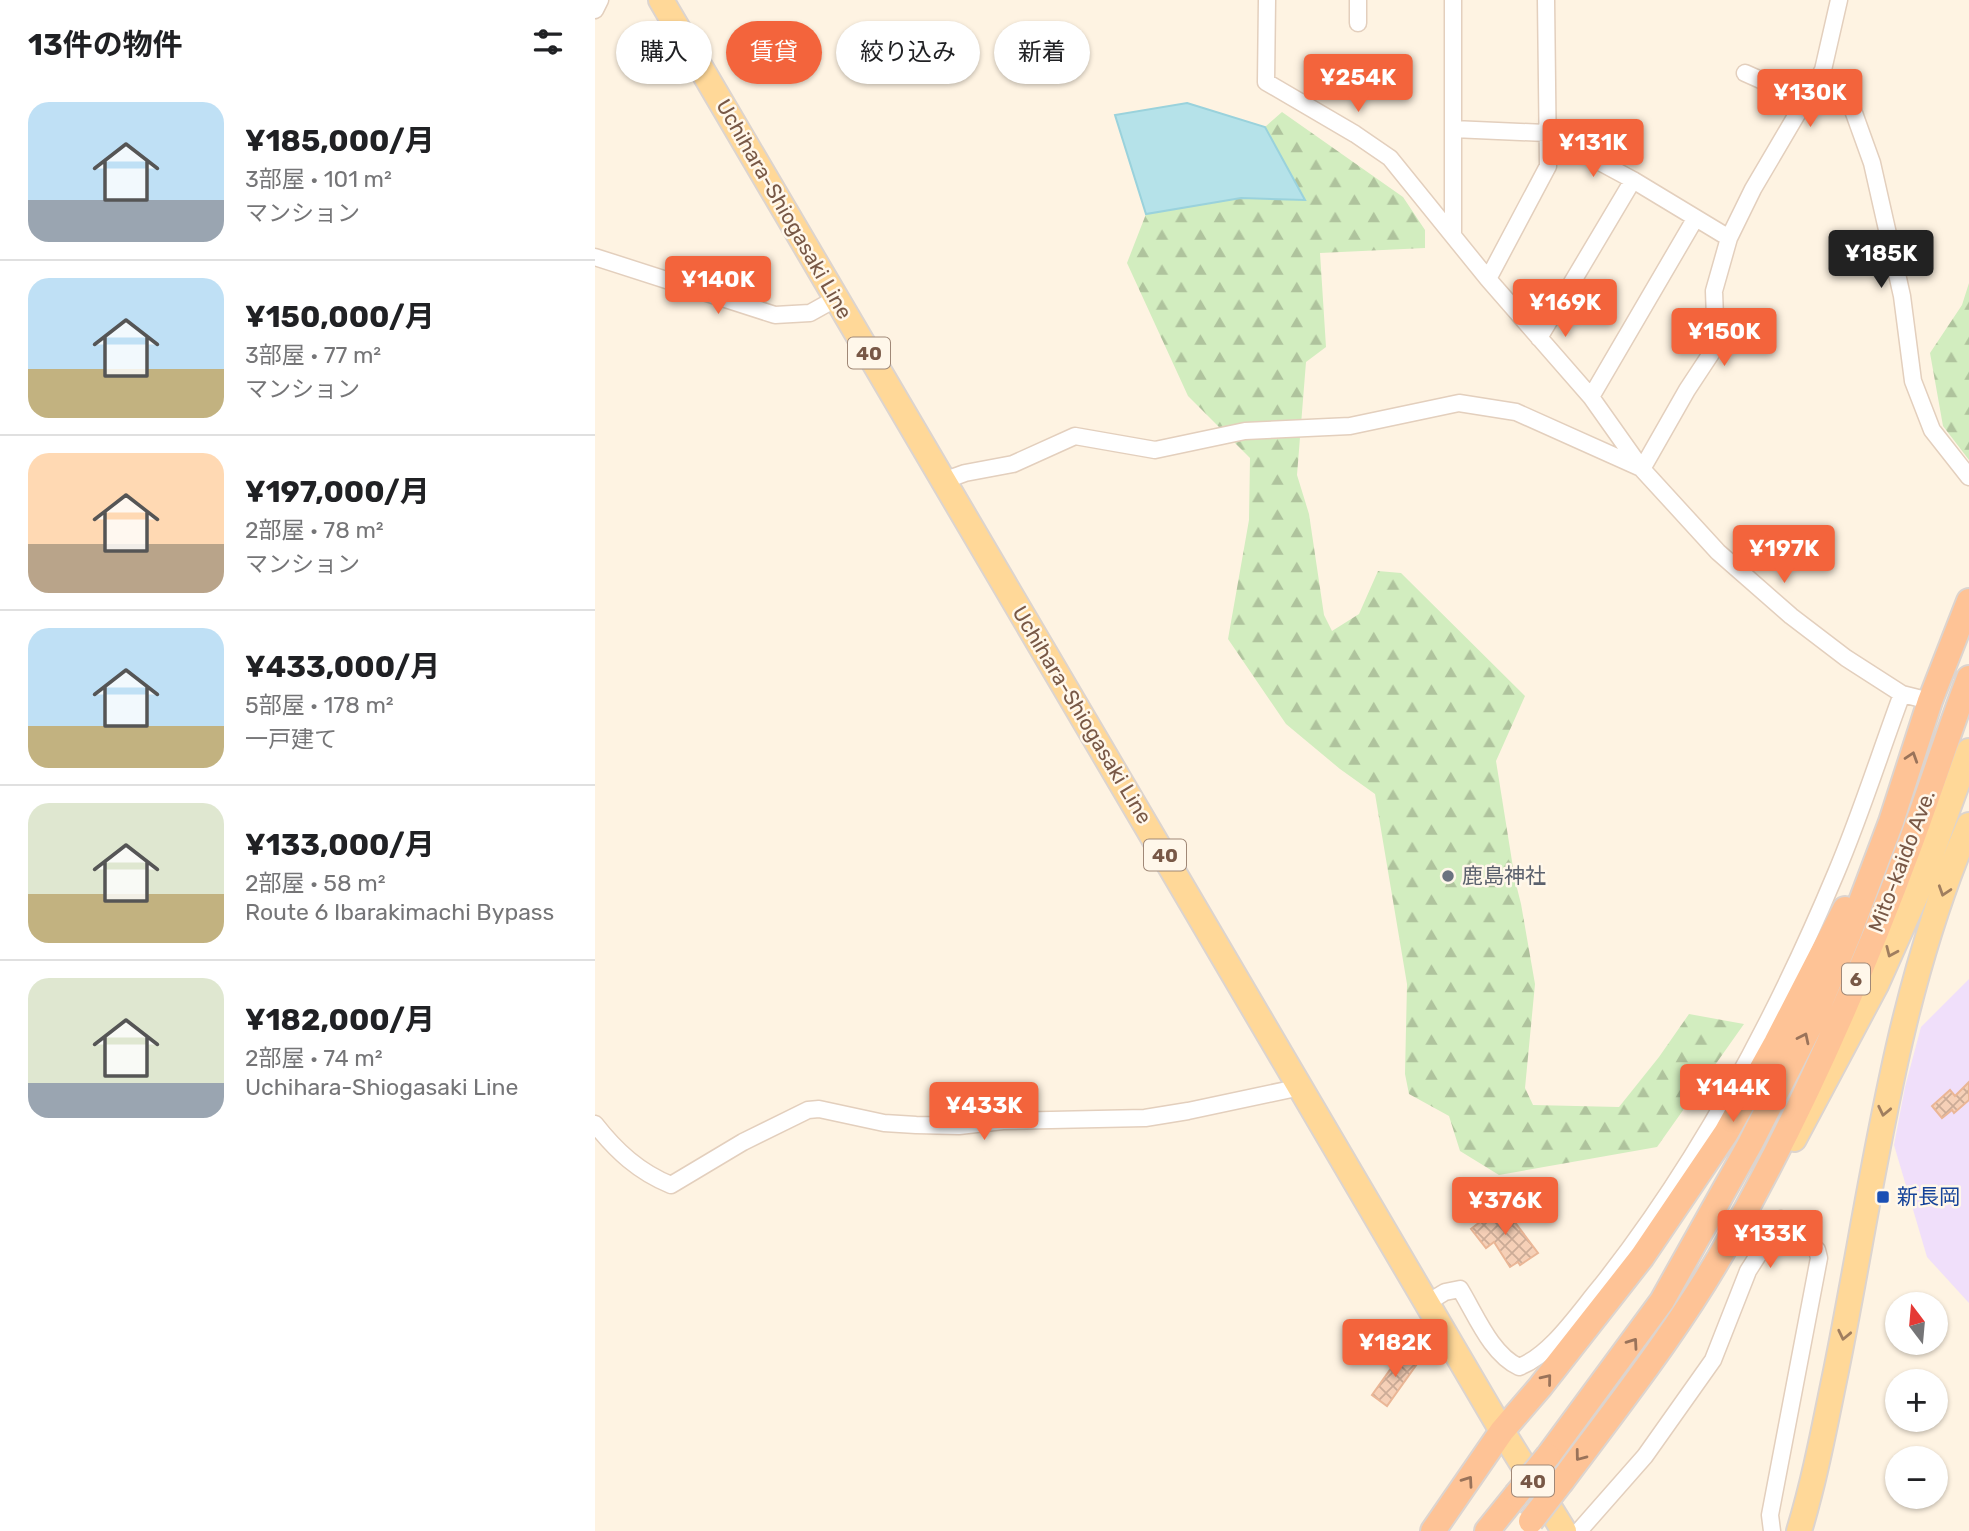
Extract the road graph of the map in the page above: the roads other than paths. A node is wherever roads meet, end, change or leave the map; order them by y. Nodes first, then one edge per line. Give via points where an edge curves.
1 (600, 0) edge
2 (661, 0) edge
3 (1267, 0) edge
4 (1358, 0) edge
5 (1453, 0) edge
6 (1546, 0) edge
7 (1839, 0) edge
8 (595, 10) edge
9 (1357, 23) dead end
10 (1745, 73) dead end
11 (1820, 75) junction
12 (1806, 100) junction
13 (1453, 129) junction
14 (1546, 133) junction
15 (1633, 180) junction
16 (1695, 219) junction
17 (1454, 235) junction
18 (1729, 238) junction
19 (595, 257) edge
20 (1488, 279) junction
21 (837, 298) junction
22 (1539, 338) junction
23 (1591, 397) junction
24 (1643, 469) junction
25 (1969, 477) edge
26 (943, 481) junction
27 (1969, 601) edge
28 (1969, 678) edge
29 (1902, 694) junction
30 (1930, 701) junction
31 (1969, 751) edge
32 (1891, 822) junction
33 (1969, 825) edge
34 (1301, 1087) junction
35 (595, 1124) edge
36 (1730, 1239) junction
37 (1427, 1303) junction
38 (1503, 1431) junction
39 (1527, 1526) edge
40 (1433, 1531) edge
41 (1487, 1531) edge
42 (1564, 1531) edge
43 (1579, 1531) edge
44 (1772, 1531) edge
45 (1798, 1531) edge

1 - 8 street
2 - 21 main road, Uchihara-Shiogasaki Line / 40
3 - 17 street via 1266,82 1390,158
4 - 9 street
5 - 13 street
6 - 14 street
7 - 11 street
10 - 12 street
11 - 12 street
11 - 25 street via 1845,88 1872,163 1902,296 1913,381 1932,430
12 - 18 street
13 - 14 street
13 - 17 street
14 - 15 street
14 - 20 street via 1548,166
15 - 16 street
15 - 22 street
16 - 18 street
16 - 23 street
17 - 20 street
18 - 24 street via 1714,291 1716,346
19 - 21 street via 775,316 810,313
20 - 22 street
21 - 26 main road, Uchihara-Shiogasaki Line / 40
22 - 23 street
23 - 24 street
24 - 26 street via 1516,412 1459,403 1350,426 1245,431 1155,450 1075,436 1013,464
24 - 29 street via 1718,552 1791,616
26 - 34 main road, Uchihara-Shiogasaki Line / 40
27 - 30 highway, Mito-kaido Ave. / 6
28 - 36 highway, Mito-kaido Ave. / 6 via 1910,846 1830,1041
29 - 30 street
29 - 37 street via 1837,871 1776,1006 1702,1141 1621,1260 1542,1354 1519,1367 1497,1350 1460,1289
32 -> 30 highway, Mito-kaido Ave. / 6
31 -> 36 main road via 1917,893 1876,985 1809,1113
38 -> 32 highway via 1642,1257 1725,1133
41 -> 32 highway, 6, bridge via 1662,1301 1719,1201 1813,1020
33 -> 45 main road via 1932,928 1905,1023 1883,1115 1831,1398
34 - 35 street via 1145,1118 937,1126 884,1123 808,1110 671,1185 626,1158
34 - 37 main road, Uchihara-Shiogasaki Line / 40
36 -> 39 highway, 6, bridge via 1674,1329
37 - 38 main road, Uchihara-Shiogasaki Line / 40
40 -> 38 highway
38 - 42 main road, 40
43 - 44 street via 1644,1455 1713,1360 1748,1271 1781,1219 1817,1250 1819,1258 1770,1515

